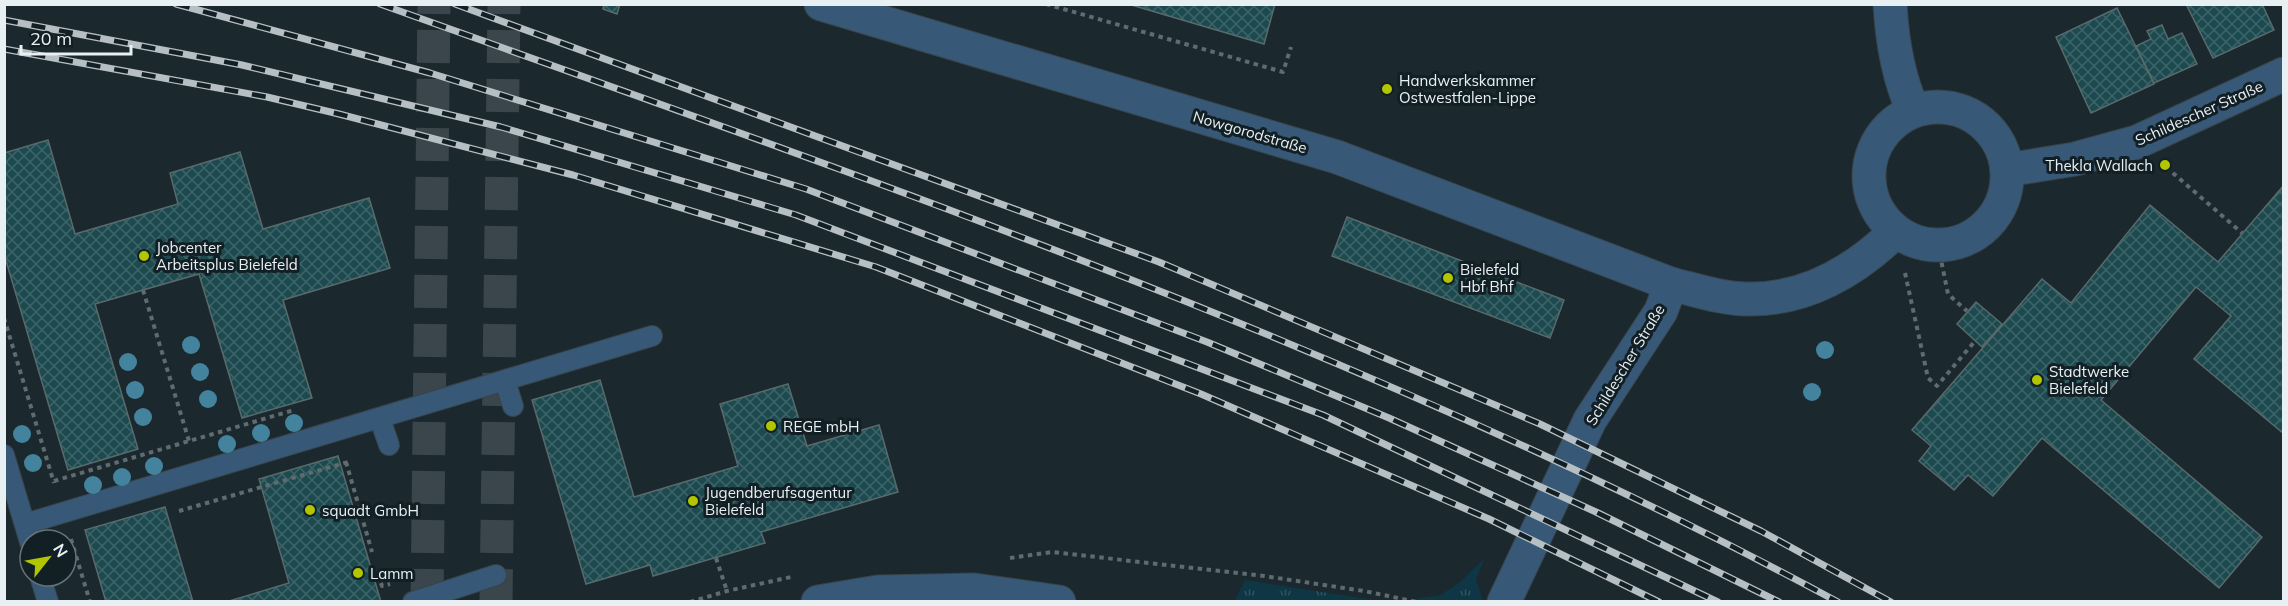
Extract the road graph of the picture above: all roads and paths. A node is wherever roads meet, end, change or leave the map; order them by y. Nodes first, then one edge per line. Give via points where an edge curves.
1 (821, 4) edge
2 (1046, 4) edge
3 (1890, 4) edge
4 (1291, 47) dead end
5 (2283, 74) edge
6 (1913, 110) junction
7 (2007, 170) junction
8 (2189, 187) dead end
9 (1895, 232) junction
10 (2242, 233) dead end
11 (1938, 245) junction
12 (1671, 284) junction
13 (143, 290) dead end
14 (1967, 311) dead end
15 (4, 318) edge
16 (652, 336) dead end
17 (1975, 341) dead end
18 (505, 381) junction
19 (513, 406) dead end
20 (302, 408) dead end
21 (380, 418) junction
22 (189, 441) junction
23 (389, 445) dead end
24 (4, 455) edge
25 (54, 481) junction
26 (63, 513) junction
27 (167, 514) dead end
28 (26, 528) edge
29 (36, 528) edge
30 (372, 552) dead end
31 (716, 558) dead end
32 (1000, 559) dead end
33 (496, 575) dead end
34 (727, 591) dead end
35 (90, 602) edge
36 (413, 602) edge
37 (818, 602) edge
38 (1059, 602) edge
39 (1417, 602) edge
40 (1504, 602) edge

1 - 12 street, Nowgorodstraße via 1337,157
2 - 4 path via 1283,72
3 - 6 street via 1898,63
5 - 7 street, Schildescher Straße via 2137,142 2075,159
6 - 7 street via 1939,106 1964,111 1985,125 1995,138
6 - 9 street via 1891,123 1876,144 1869,168 1870,194 1882,218
7 - 11 street via 2000,207 1989,223 1974,235
8 - 10 path
9 - 11 street via 1919,243
9 - 12 street via 1880,248 1811,289 1747,299
9 - 17 path via 1928,378 1937,386
11 - 14 path via 1948,294
12 - 40 street, Schildescher Straße via 1661,311 1590,420
13 - 22 path
15 - 25 path
16 - 18 lane
18 - 19 lane
18 - 21 lane
20 - 22 path
21 - 23 lane
21 - 26 lane
22 - 25 path
24 - 28 lane
25 - 26 path
26 - 29 lane
26 - 35 path
27 - 30 path via 347,462
31 - 34 path
32 - 39 path via 1052,552 1264,576
33 - 36 lane
37 - 38 street via 878,592 974,590

